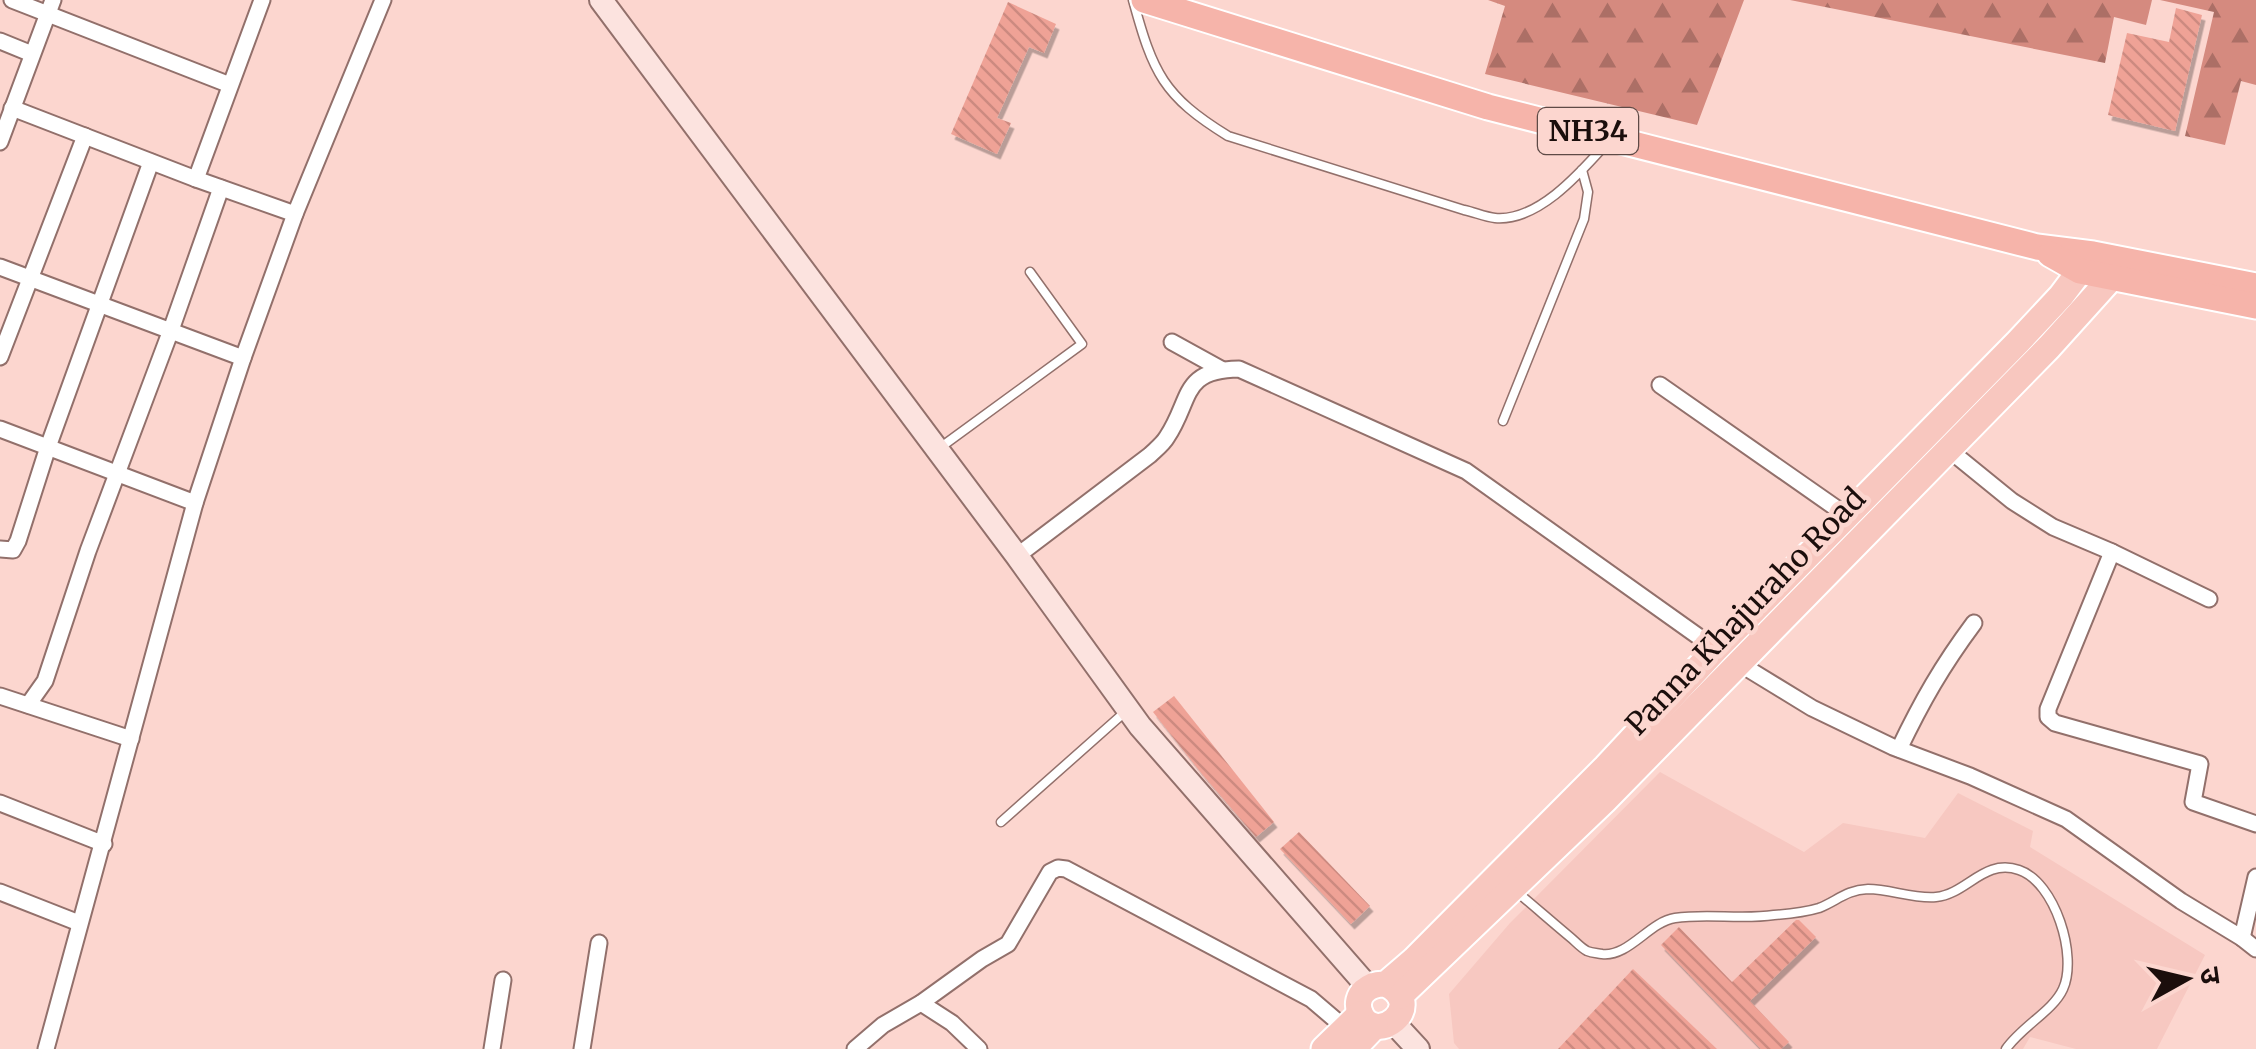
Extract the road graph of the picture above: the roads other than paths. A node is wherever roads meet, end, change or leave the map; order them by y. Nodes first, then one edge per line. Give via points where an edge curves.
1 (12, 0) edge
2 (262, 0) edge
3 (383, 0) edge
4 (601, 0) edge
5 (1133, 0) edge
6 (1144, 0) edge
7 (50, 7) edge
8 (0, 41) edge
9 (32, 54) junction
10 (230, 85) junction
11 (12, 108) junction
12 (85, 136) junction
13 (1612, 137) junction
14 (0, 142) edge
15 (151, 162) junction
16 (1582, 170) junction
17 (196, 179) junction
18 (221, 188) junction
19 (295, 214) junction
20 (2086, 262) junction
21 (0, 268) edge
22 (2119, 269) junction
23 (1030, 272) dead end
24 (30, 279) junction
25 (2256, 286) edge
26 (100, 304) junction
27 (2256, 306) edge
28 (171, 330) junction
29 (1172, 342) dead end
30 (0, 357) edge
31 (243, 358) junction
32 (1221, 369) junction
33 (1660, 385) dead end
34 (1503, 421) dead end
35 (0, 429) edge
36 (48, 447) junction
37 (1948, 449) junction
38 (938, 450) junction
39 (118, 474) junction
40 (195, 503) junction
41 (1846, 515) junction
42 (0, 549) edge
43 (2112, 552) junction
44 (1017, 556) junction
45 (2209, 599) dead end
46 (1974, 623) dead end
47 (1716, 649) junction
48 (1740, 664) junction
49 (0, 696) edge
50 (28, 705) junction
51 (1129, 710) junction
52 (132, 739) junction
53 (1899, 749) junction
54 (0, 804) edge
55 (1001, 822) dead end
56 (2256, 824) edge
57 (104, 844) junction
58 (2256, 876) edge
59 (1514, 890) junction
60 (0, 892) edge
61 (80, 923) junction
62 (2242, 938) junction
63 (599, 943) dead end
64 (2256, 949) edge
65 (503, 980) dead end
66 (1385, 989) junction
67 (920, 1004) junction
68 (1365, 1028) edge
69 (46, 1049) edge
70 (492, 1049) edge
71 (582, 1049) edge
72 (855, 1049) edge
73 (979, 1049) edge
74 (1324, 1049) edge
75 (1418, 1049) edge
76 (2006, 1049) edge

1 - 7 street
2 - 10 street
3 - 19 street
4 - 38 main road
5 - 16 lane via 1161,80 1228,136 1497,218 1543,204
6 - 13 highway, NH34 via 1488,106
7 - 9 street
7 - 10 street
8 - 9 street
9 - 11 street
10 - 17 street
11 - 12 street
11 - 14 street
12 - 15 street
12 - 24 street
13 - 16 lane
13 - 20 highway, NH34
15 - 17 street
15 - 26 street
16 - 34 lane via 1588,192 1584,220
17 - 18 street
18 - 19 street
18 - 28 street
19 - 31 street
20 - 22 highway, NH34
20 - 41 main road, Panna Khajuraho Road via 2018,342
21 - 24 street
22 - 25 highway, NH34
22 - 27 highway, NH34
22 - 37 main road, Panna Khajuraho Road
23 - 38 lane via 1082,344
24 - 26 street
24 - 30 street
26 - 28 street
26 - 36 street
28 - 31 street
28 - 39 street
29 - 32 street
31 - 40 street
32 - 44 street via 1198,378 1167,438 1150,456
32 - 47 street via 1239,369 1466,471
33 - 41 street
35 - 36 street
36 - 39 street
36 - 42 street via 18,541 13,550
37 - 43 street via 2053,527
37 - 48 main road, Panna Khajuraho Road
38 - 44 main road
39 - 40 street
39 - 50 street via 45,681
40 - 52 street
41 - 47 main road, Panna Khajuraho Road
43 - 45 street
43 - 56 street via 2048,717 2200,764 2194,802
44 - 51 main road
46 - 53 street via 1926,693
47 - 66 main road, Panna Khajuraho Road
48 - 53 street
48 - 59 main road, Panna Khajuraho Road
49 - 50 street
50 - 52 street
51 - 55 lane
51 - 66 main road
52 - 57 street
53 - 62 street via 2066,819
54 - 57 street
57 - 61 street
58 - 62 street
59 - 66 main road, Panna Khajuraho Road
59 - 76 lane via 1586,951 1607,955 1670,918 1770,916 1820,908 1870,889 1935,897 1983,872 2018,869 2049,896 2060,920 2068,974 2056,1001
60 - 61 street
61 - 69 street
62 - 64 street
63 - 71 street
65 - 70 street
66 - 68 main road via 1361,994
66 - 68 main road via 1402,1006 1400,1015
67 - 68 street via 1008,944 1058,868
67 - 72 street
67 - 73 street
68 - 74 main road
68 - 75 main road

